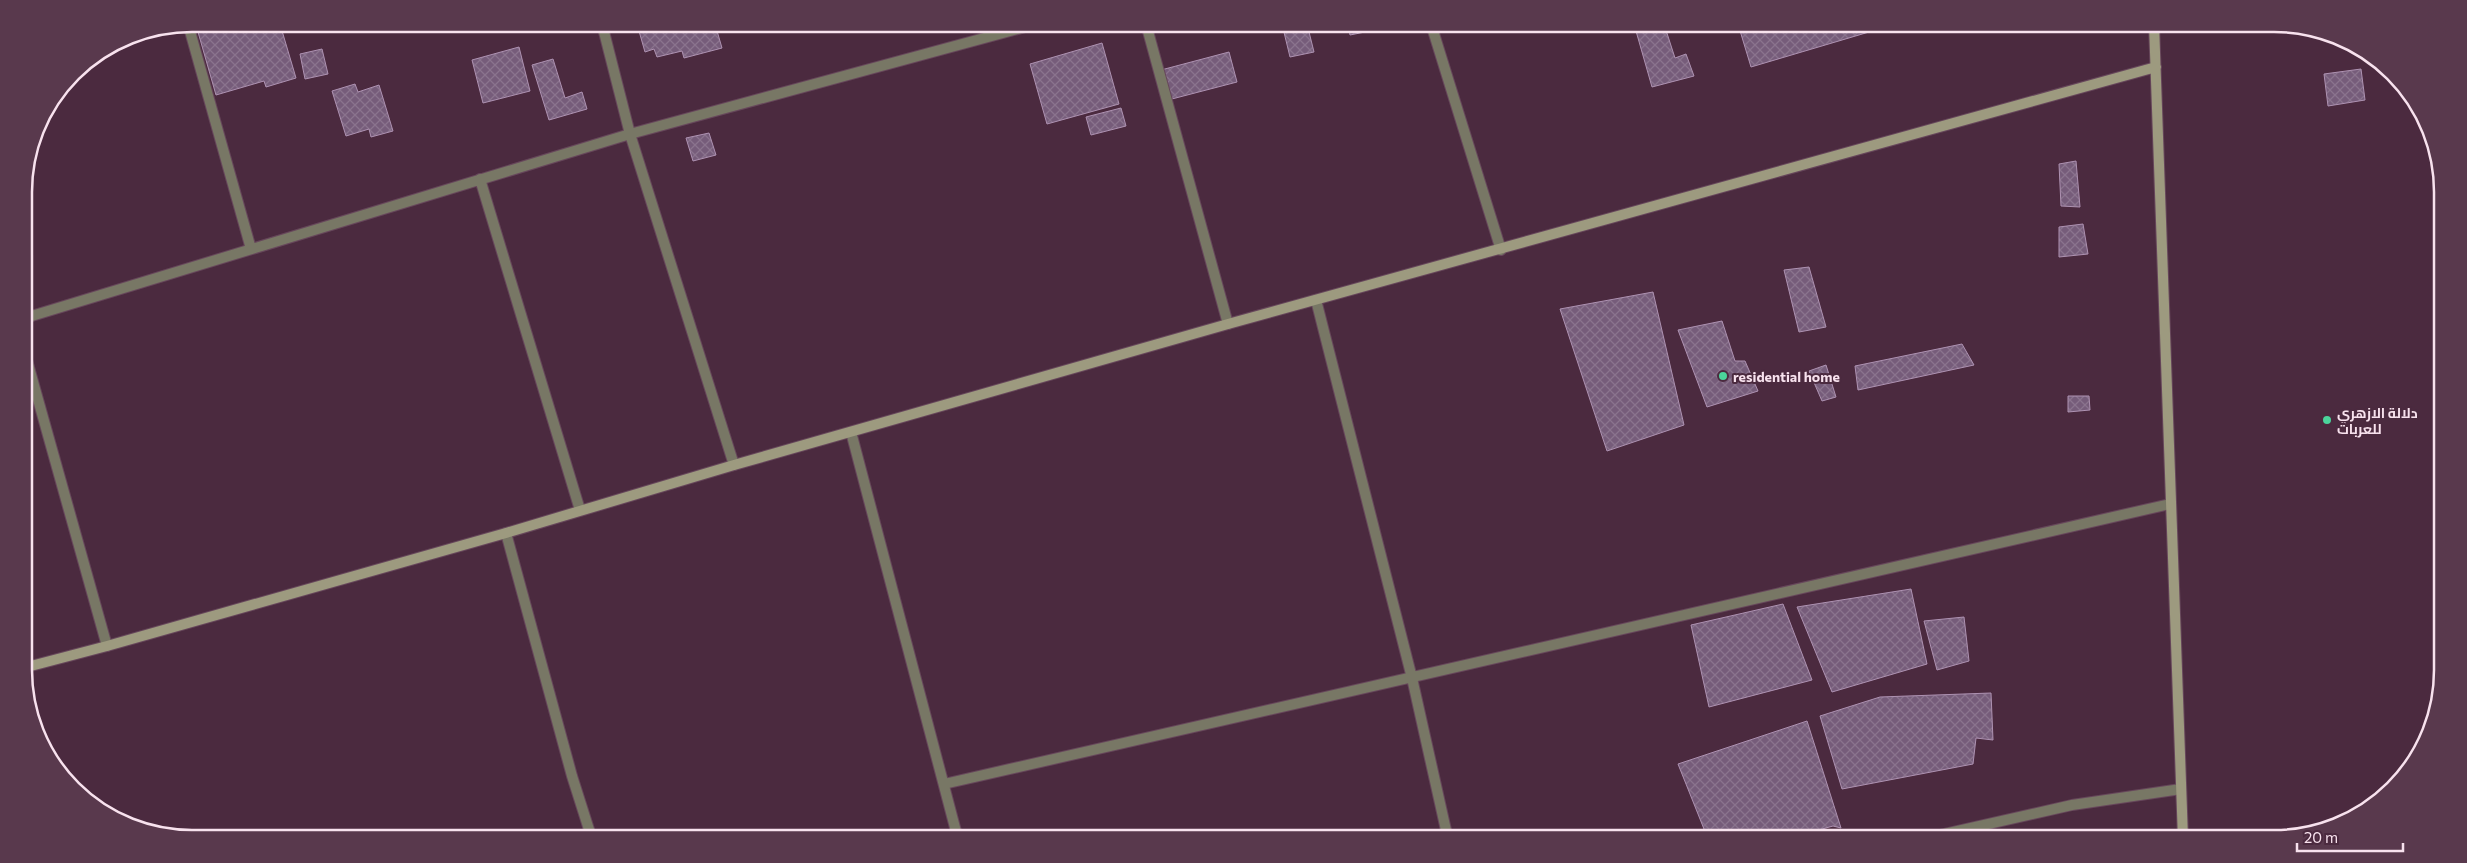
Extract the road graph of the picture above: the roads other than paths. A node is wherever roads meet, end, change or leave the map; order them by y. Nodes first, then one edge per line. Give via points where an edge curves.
1 (190, 32) edge
2 (604, 32) edge
3 (1006, 32) edge
4 (1148, 32) edge
5 (1433, 32) edge
6 (2154, 32) edge
7 (2156, 67) junction
8 (630, 134) junction
9 (480, 179) junction
10 (251, 249) junction
11 (1501, 250) junction
12 (1316, 300) junction
13 (33, 316) edge
14 (1228, 324) junction
15 (33, 380) edge
16 (851, 432) junction
17 (734, 465) junction
18 (2170, 504) junction
19 (580, 510) junction
20 (506, 533) junction
21 (107, 646) junction
22 (32, 666) edge
23 (1412, 678) junction
24 (944, 784) junction
25 (2181, 788) junction
26 (1446, 830) edge
27 (1961, 830) edge
28 (2183, 830) edge
29 (589, 831) edge
30 (956, 831) edge

1 - 10 street
2 - 8 street
3 - 8 street
4 - 14 street
5 - 11 street
6 - 7 street
7 - 11 street
7 - 18 street
8 - 9 street
8 - 17 street
9 - 10 street
9 - 19 street
10 - 13 street
11 - 12 street
12 - 14 street
12 - 23 street
14 - 16 street
15 - 21 street
16 - 17 street
16 - 24 street
17 - 19 street
18 - 23 street
18 - 25 street
19 - 20 street
20 - 21 street
20 - 29 street
21 - 22 street
23 - 24 street
23 - 26 street
24 - 30 street
25 - 27 street via 2072,805
25 - 28 street

